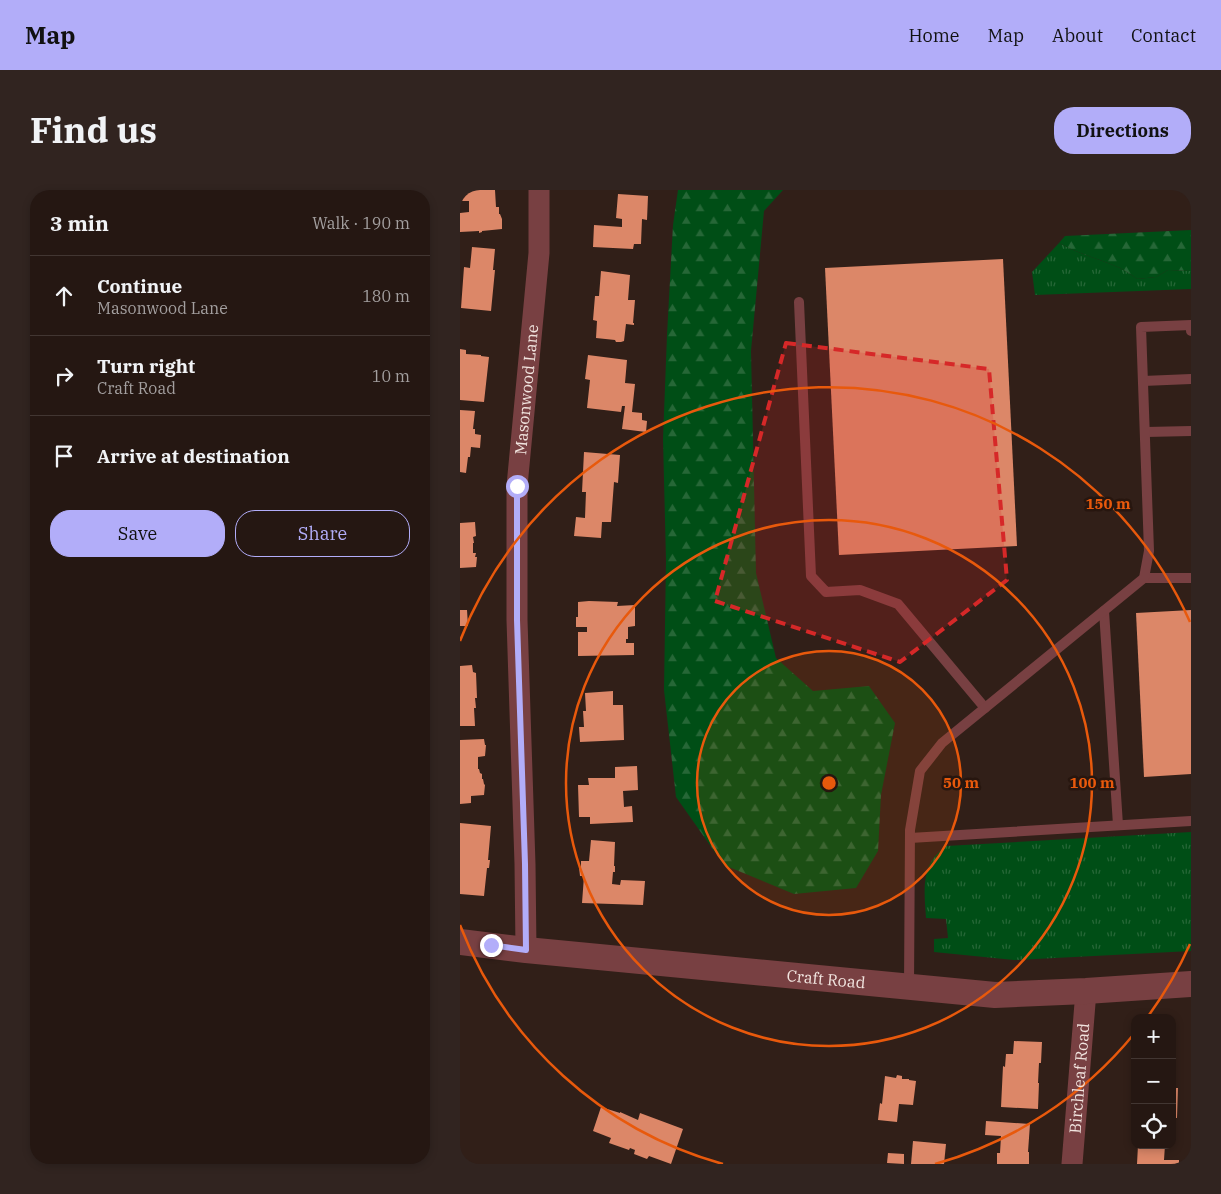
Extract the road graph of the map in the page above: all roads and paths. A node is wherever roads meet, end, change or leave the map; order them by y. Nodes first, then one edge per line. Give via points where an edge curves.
1 (539, 190) edge
2 (799, 302) dead end
3 (1191, 331) edge
4 (1191, 380) edge
5 (1143, 381) junction
6 (1191, 431) edge
7 (1146, 432) junction
8 (1144, 578) junction
9 (1191, 578) edge
10 (1104, 611) junction
11 (985, 708) junction
12 (1191, 821) edge
13 (1118, 825) junction
14 (910, 838) junction
15 (460, 942) edge
16 (526, 950) junction
17 (1191, 984) edge
18 (909, 987) junction
19 (1086, 991) junction
20 (1072, 1164) edge

1 - 16 street, Masonwood Lane via 539,254 517,486 517,620
2 - 11 lane via 811,576 826,592 860,590 898,604
3 - 5 lane via 1191,325 1141,328
4 - 5 lane
5 - 7 lane
6 - 7 lane
7 - 8 lane via 1149,551
8 - 9 lane
8 - 10 lane
10 - 11 lane
10 - 13 lane
11 - 14 lane via 942,742 920,771
12 - 13 lane
13 - 14 lane
14 - 18 lane
15 - 16 street, Craft Road
16 - 18 street, Craft Road
17 - 19 street, Craft Road
18 - 19 street, Craft Road via 996,995
19 - 20 street, Birchleaf Road

